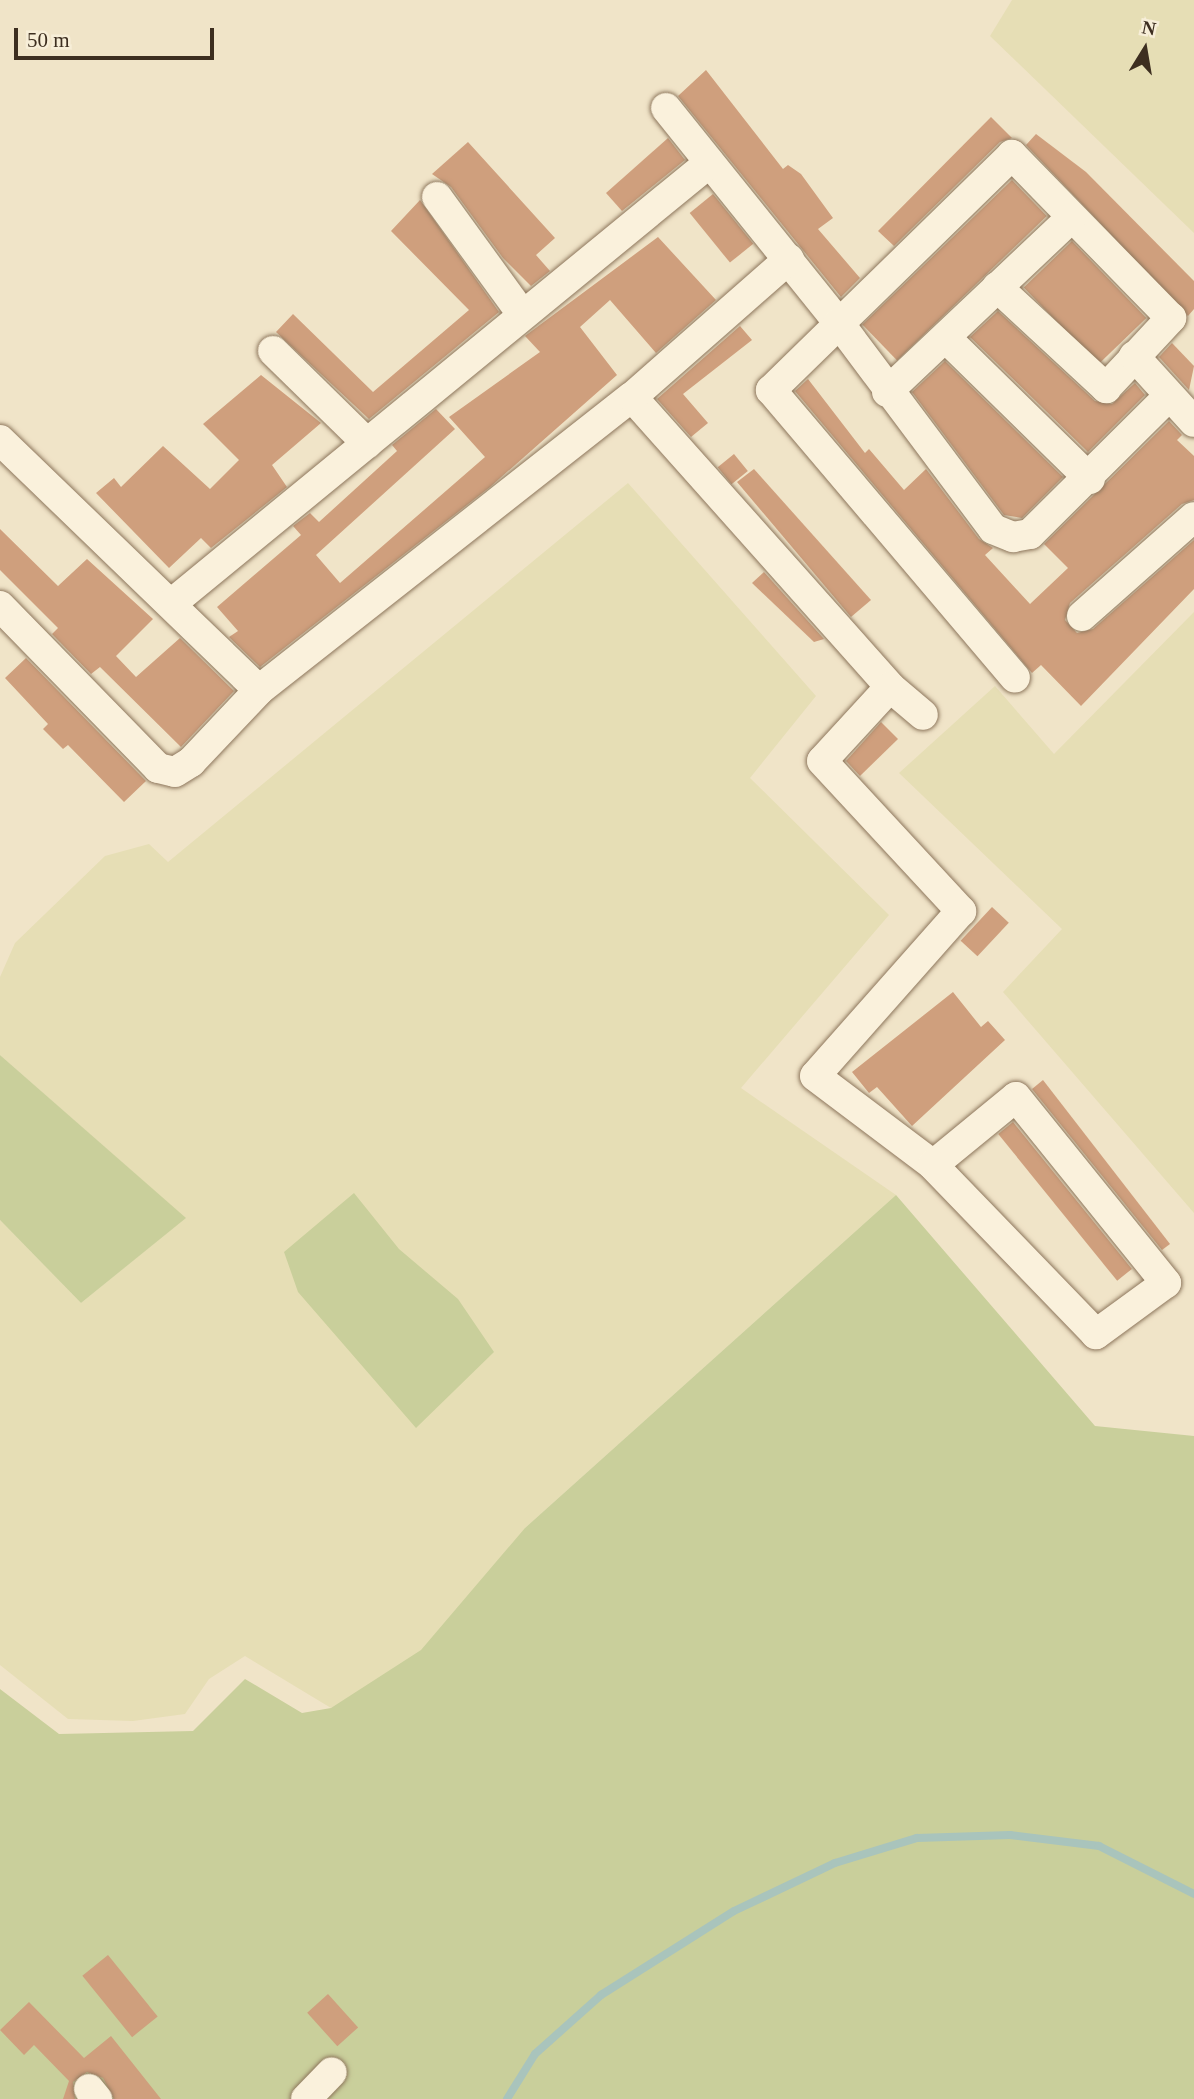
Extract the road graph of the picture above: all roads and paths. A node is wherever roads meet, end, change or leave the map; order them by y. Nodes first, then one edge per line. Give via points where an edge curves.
1 (666, 108) dead end
2 (709, 163) junction
3 (437, 197) dead end
4 (1071, 218) junction
5 (789, 260) junction
6 (997, 286) junction
7 (522, 314) junction
8 (839, 323) junction
9 (947, 339) junction
10 (273, 351) dead end
11 (1134, 356) junction
12 (887, 392) junction
13 (632, 397) junction
14 (1168, 397) junction
15 (1194, 422) edge
16 (0, 440) edge
17 (367, 443) junction
18 (1090, 479) junction
19 (1194, 517) edge
20 (171, 604) junction
21 (0, 607) edge
22 (1082, 616) dead end
23 (1015, 678) dead end
24 (890, 687) junction
25 (259, 690) junction
26 (923, 715) dead end
27 (933, 1165) junction
28 (332, 2072) dead end
29 (306, 2099) edge

1 - 2 street
2 - 5 street
2 - 7 street
3 - 7 street
4 - 6 street
4 - 8 street via 1012,155
4 - 11 street via 1171,318
5 - 8 street
5 - 13 street
6 - 9 street
6 - 11 street via 1106,388
7 - 17 street
8 - 12 street
8 - 23 street via 771,390
9 - 12 street
9 - 18 street
10 - 17 street
11 - 14 street
12 - 18 street via 993,529 1013,537 1030,534
13 - 24 street
13 - 25 street
14 - 15 street
14 - 18 street
16 - 20 street
17 - 20 street
19 - 22 street
20 - 25 street
21 - 25 street via 158,768 175,772 191,762
24 - 26 street
24 - 27 street via 821,761 961,911 815,1076
27 - 27 street via 1016,1097 1166,1283 1096,1334
28 - 29 street

